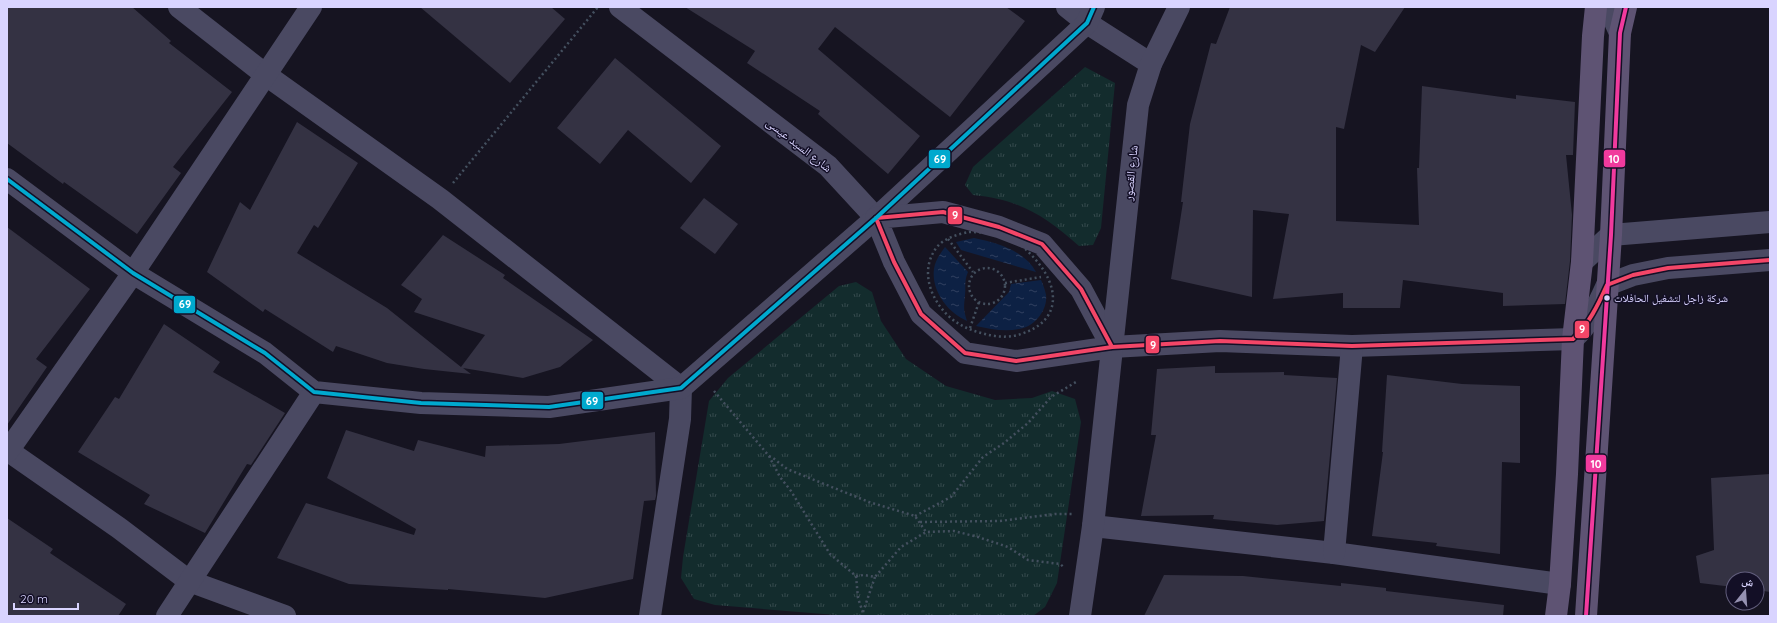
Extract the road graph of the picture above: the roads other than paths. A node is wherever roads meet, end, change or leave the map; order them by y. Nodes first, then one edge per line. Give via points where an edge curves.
1 (179, 7) edge
2 (311, 7) edge
3 (620, 7) edge
4 (1067, 7) edge
5 (1179, 7) edge
6 (1596, 7) edge
7 (1608, 7) edge
8 (1626, 7) edge
9 (1091, 15) edge
10 (1620, 33) junction
11 (1151, 64) junction
12 (266, 75) junction
13 (7, 179) edge
14 (876, 218) junction
15 (1770, 222) edge
16 (1611, 235) junction
17 (1770, 260) edge
18 (1582, 262) junction
19 (133, 273) junction
20 (1607, 285) junction
21 (1573, 339) junction
22 (1352, 346) junction
23 (1112, 347) junction
24 (682, 388) junction
25 (314, 392) junction
26 (8, 450) edge
27 (1093, 526) junction
28 (1334, 553) junction
29 (189, 581) junction
30 (1560, 584) junction
31 (167, 616) edge
32 (285, 616) edge
33 (650, 616) edge
34 (1080, 616) edge
35 (1556, 616) edge
36 (1586, 616) edge

1 - 12 street
2 - 12 street
3 - 14 street, شارع السيد عيسى via 828,166
4 - 9 street
5 - 11 street, شارع القصور
6 - 18 main road
7 - 10 street
8 - 10 main road
9 - 11 street
9 - 14 street
10 - 16 main road
11 - 23 street, شارع القصور via 1138,105
12 - 19 street
12 - 24 street via 440,199
13 - 19 street
14 - 23 street via 943,212 999,227 1042,244 1081,289
14 - 23 street via 894,262 921,314 964,353 1016,361
14 - 24 street
15 - 16 street
16 - 18 street
16 - 20 main road
17 - 20 street via 1668,268 1633,275
18 - 21 main road
19 - 25 street via 265,353
19 - 26 street
20 - 21 street via 1584,329
20 - 36 main road
21 - 22 street
21 - 30 main road
22 - 23 street via 1220,341
22 - 28 street
23 - 27 street, شارع القصور
24 - 25 street via 549,407 421,403
24 - 33 street via 680,419
25 - 29 street
26 - 29 street
27 - 28 street
27 - 34 street, شارع القصور
28 - 30 street
29 - 31 street
29 - 32 street
30 - 35 main road

